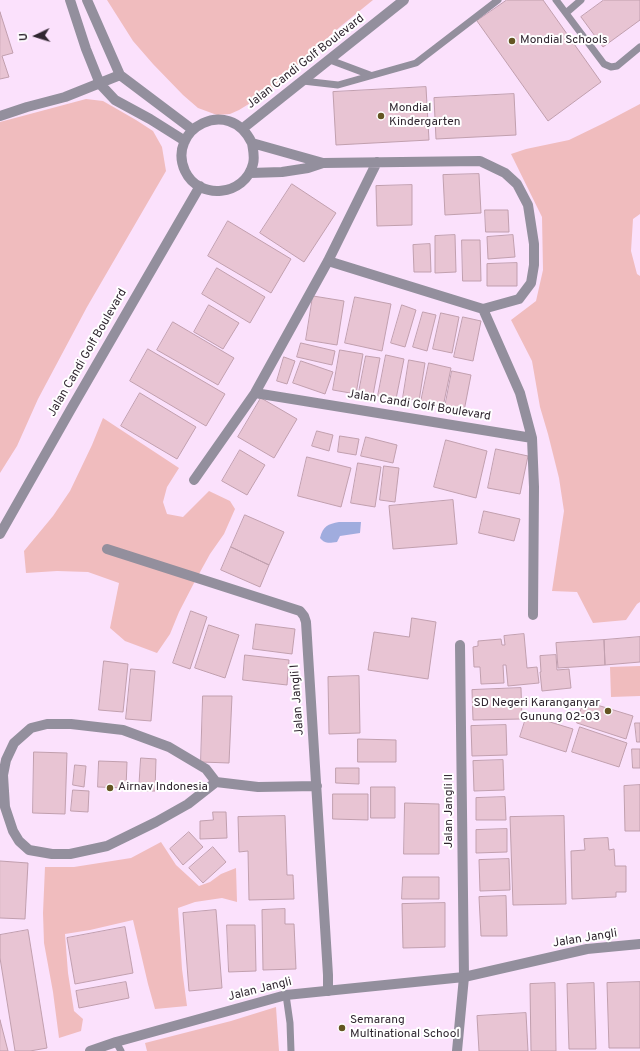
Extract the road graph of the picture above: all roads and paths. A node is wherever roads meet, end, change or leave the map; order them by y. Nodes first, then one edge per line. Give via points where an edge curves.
1 (70, 0) edge
2 (87, 0) edge
3 (404, 0) edge
4 (498, 0) edge
5 (556, 0) edge
6 (581, 0) edge
7 (566, 13) junction
8 (640, 47) edge
9 (330, 60) junction
10 (120, 75) junction
11 (370, 76) junction
12 (303, 81) junction
13 (100, 84) junction
14 (0, 116) edge
15 (242, 129) junction
16 (193, 130) junction
17 (185, 141) junction
18 (252, 143) junction
19 (376, 162) junction
20 (323, 163) junction
21 (250, 173) junction
22 (200, 186) junction
23 (328, 261) junction
24 (483, 309) junction
25 (255, 393) junction
26 (532, 438) junction
27 (194, 480) dead end
28 (0, 534) edge
29 (107, 549) dead end
30 (533, 615) dead end
31 (460, 645) dead end
32 (216, 782) junction
33 (317, 786) junction
34 (640, 944) edge
35 (464, 977) junction
36 (328, 991) junction
37 (286, 995) junction
38 (116, 1042) junction
39 (90, 1051) edge
40 (121, 1051) edge
41 (291, 1051) edge
42 (458, 1051) edge

1 - 13 street
2 - 10 street
3 - 9 street, Jalan Candi Golf Boulevard
4 - 11 lane via 416,63
5 - 7 lane
6 - 7 lane
7 - 8 lane via 604,64 617,66
9 - 11 lane
9 - 12 street, Jalan Candi Golf Boulevard
10 - 13 street
10 - 16 street
11 - 12 lane via 338,85
12 - 15 street, Jalan Candi Golf Boulevard
13 - 14 street
13 - 17 street via 115,100
15 - 16 street via 231,121 217,119 204,122
15 - 18 street
16 - 17 street
17 - 22 street via 182,161 192,180
18 - 20 street
18 - 21 street via 254,153
19 - 20 street
19 - 23 street
19 - 24 street via 480,161 505,173 517,184 528,205 534,244 531,283 520,299
20 - 21 street via 282,172
21 - 22 street via 233,188 222,191 210,191
22 - 28 street, Jalan Candi Golf Boulevard
23 - 24 street
23 - 25 street
24 - 26 street via 520,393
25 - 26 street, Jalan Candi Golf Boulevard
25 - 27 street
26 - 30 street
29 - 33 street, Jalan Jangli I via 300,610 306,622
31 - 35 street, Jalan Jangli II
32 - 32 street via 206,769 169,747 123,730 71,724 47,724 31,728 14,743 6,760 3,775 5,808 19,841 29,850 52,854 70,854 107,846 188,804
32 - 33 street via 258,787
33 - 36 street, Jalan Jangli I
34 - 35 street, Jalan Jangli via 588,949
35 - 36 street, Jalan Jangli
35 - 42 street
36 - 37 street, Jalan Jangli
37 - 38 street, Jalan Jangli
37 - 41 lane
38 - 39 street, Jalan Jangli
38 - 40 lane

